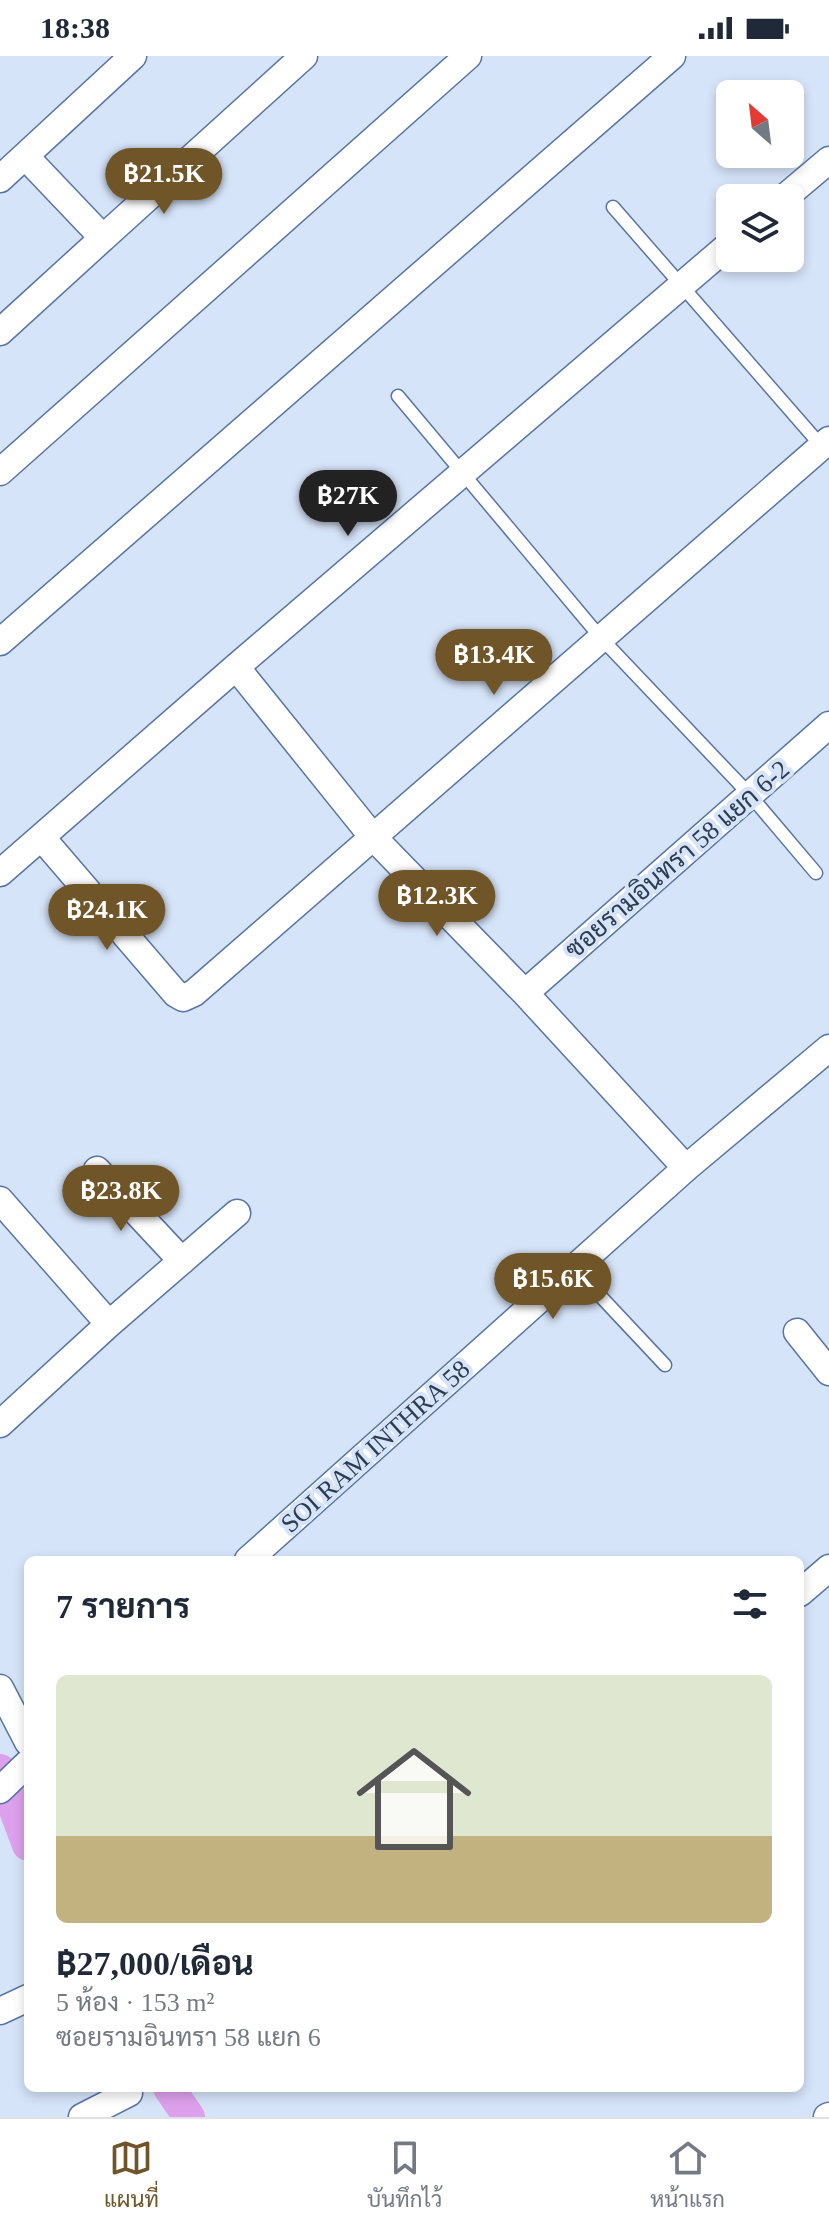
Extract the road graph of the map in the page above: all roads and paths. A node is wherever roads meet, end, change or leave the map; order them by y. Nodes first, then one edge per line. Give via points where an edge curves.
1 (133, 56) edge
2 (304, 56) edge
3 (468, 56) edge
4 (672, 56) edge
5 (25, 156) junction
6 (829, 160) edge
7 (0, 179) edge
8 (801, 184) edge
9 (613, 207) dead end
10 (103, 238) junction
11 (716, 256) edge
12 (682, 285) junction
13 (0, 332) edge
14 (398, 396) dead end
15 (827, 447) edge
16 (0, 472) edge
17 (463, 472) junction
18 (601, 638) junction
19 (0, 642) edge
20 (236, 667) junction
21 (829, 725) edge
22 (750, 795) junction
23 (372, 836) junction
24 (42, 838) junction
25 (0, 873) edge
26 (816, 873) dead end
27 (525, 993) junction
28 (829, 1048) edge
29 (686, 1168) junction
30 (97, 1170) dead end
31 (0, 1201) edge
32 (237, 1213) dead end
33 (182, 1261) junction
34 (574, 1268) junction
35 (109, 1324) junction
36 (797, 1332) dead end
37 (665, 1365) dead end
38 (829, 1372) edge
39 (0, 1424) edge
40 (252, 1556) edge
41 (829, 1568) edge
42 (804, 1590) edge
43 (0, 1688) edge
44 (24, 1747) edge
45 (24, 1762) edge
46 (0, 1790) edge
47 (24, 2000) edge
48 (0, 2011) edge
49 (129, 2093) dead end
50 (82, 2117) edge

1 - 5 street
2 - 10 street
3 - 16 street
4 - 19 street
5 - 7 street
5 - 10 street
6 - 8 street
9 - 12 lane
10 - 13 street
11 - 12 street
12 - 15 lane
12 - 17 street
14 - 17 lane
15 - 18 street
17 - 18 lane
17 - 20 street
18 - 22 lane
18 - 23 street
20 - 23 street
20 - 24 street
21 - 22 street, ซอยรามอินทรา 58 แยก 6-2
22 - 26 lane
22 - 27 street, ซอยรามอินทรา 58 แยก 6-2
23 - 24 street via 183,998
23 - 27 street
24 - 25 street
27 - 29 street
28 - 29 street, SOI RAM INTHRA 58
29 - 34 street, SOI RAM INTHRA 58
30 - 33 street
31 - 35 street
32 - 33 street
33 - 35 street
34 - 37 lane
34 - 40 street, SOI RAM INTHRA 58
35 - 39 street
36 - 38 street
41 - 42 street
43 - 44 street
45 - 46 street
47 - 48 street
49 - 50 street

